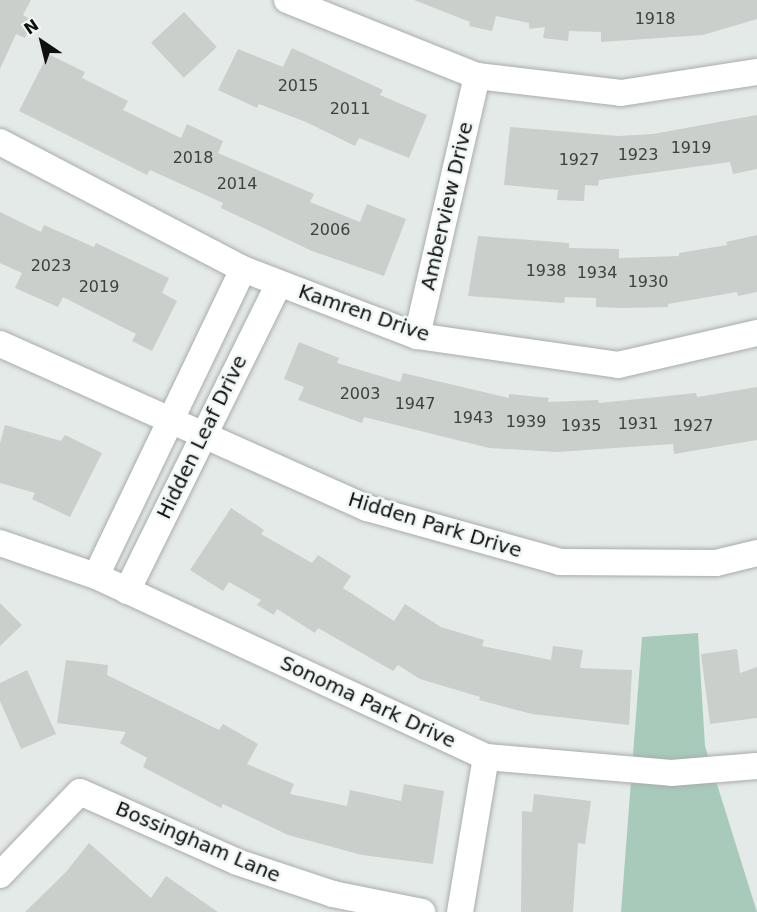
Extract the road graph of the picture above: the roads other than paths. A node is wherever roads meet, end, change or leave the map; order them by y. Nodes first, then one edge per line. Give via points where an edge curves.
1 (287, 0) edge
2 (757, 72) edge
3 (477, 76) junction
4 (0, 142) edge
5 (243, 269) junction
6 (279, 283) junction
7 (757, 333) edge
8 (417, 336) junction
9 (0, 344) edge
10 (168, 421) junction
11 (202, 436) junction
12 (0, 543) edge
13 (757, 553) edge
14 (96, 576) junction
15 (127, 591) junction
16 (486, 757) junction
17 (757, 766) edge
18 (0, 875) edge
19 (422, 912) edge
20 (460, 912) edge

1 - 3 street
2 - 3 street via 621,93
3 - 8 street, Amberview Drive
4 - 5 street, Kamren Drive
5 - 6 street, Kamren Drive
5 - 10 street, Hidden Leaf Drive
6 - 8 street, Kamren Drive
6 - 11 street, Hidden Leaf Drive
7 - 8 street, Kamren Drive via 618,365
9 - 10 street, Hidden Park Drive
10 - 11 street, Hidden Park Drive
10 - 14 street, Hidden Leaf Drive
11 - 13 street, Hidden Park Drive via 367,508 560,562 716,563
11 - 15 street, Hidden Leaf Drive
12 - 14 street, Sonoma Park Drive
14 - 15 street, Sonoma Park Drive
15 - 16 street, Sonoma Park Drive
16 - 17 street, Sonoma Park Drive via 671,773
16 - 20 street
18 - 19 street, Bossingham Lane via 80,792 237,862 333,894

